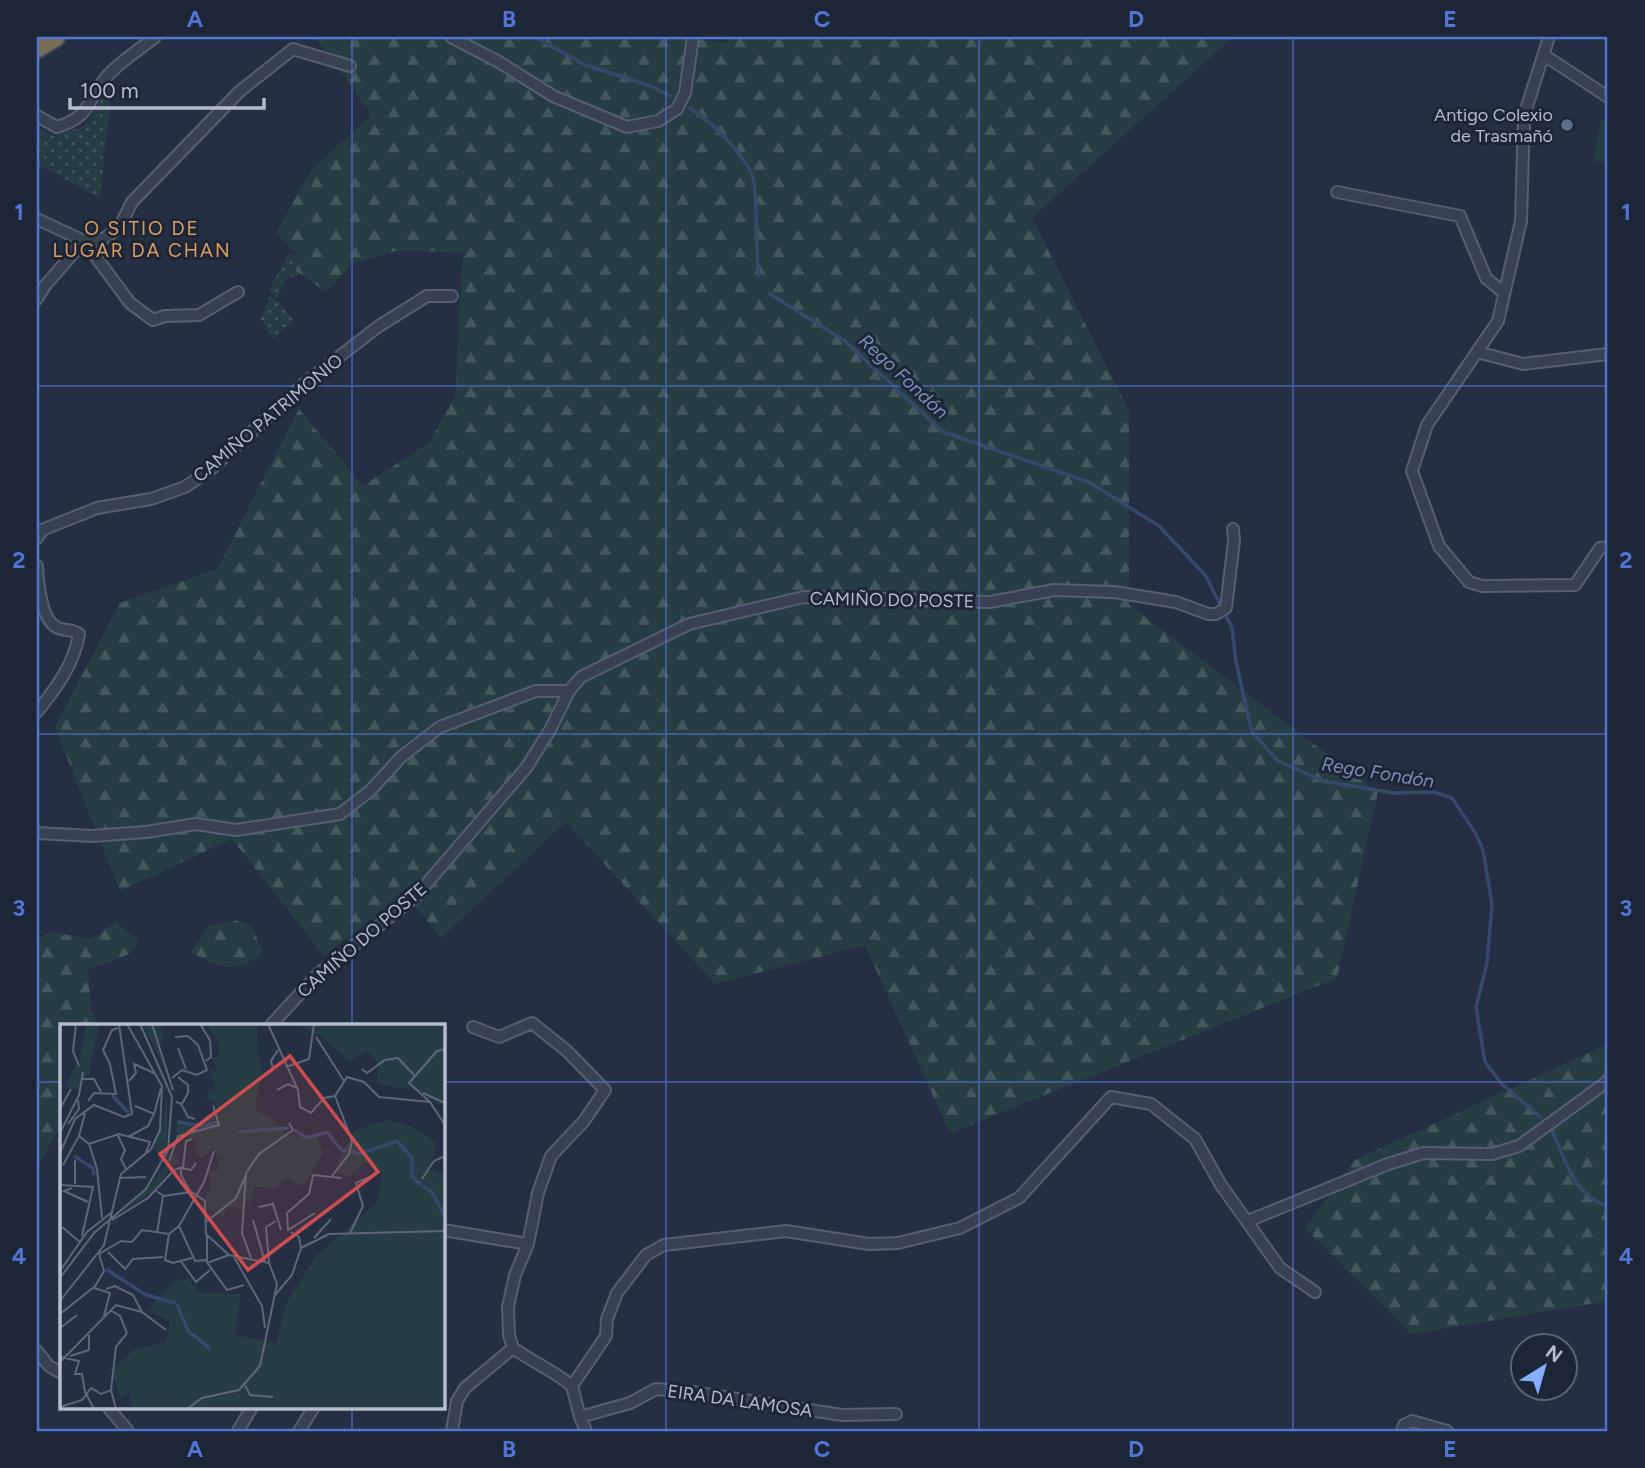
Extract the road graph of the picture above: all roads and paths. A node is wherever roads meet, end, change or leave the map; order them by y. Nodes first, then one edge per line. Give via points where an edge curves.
1 (55, 37) edge
2 (155, 37) edge
3 (451, 37) edge
4 (693, 37) edge
5 (1549, 37) edge
6 (37, 48) edge
7 (1544, 55) junction
8 (350, 66) dead end
9 (1608, 97) edge
10 (37, 116) edge
11 (1337, 192) dead end
12 (37, 219) edge
13 (84, 241) junction
14 (238, 292) dead end
15 (1504, 293) junction
16 (452, 296) dead end
17 (37, 299) edge
18 (1476, 352) junction
19 (1608, 354) edge
20 (37, 522) edge
21 (1233, 529) dead end
22 (37, 536) edge
23 (1608, 547) edge
24 (37, 566) edge
25 (569, 691) junction
26 (37, 712) edge
27 (37, 833) edge
28 (272, 1024) edge
29 (473, 1027) dead end
30 (1608, 1081) edge
31 (1248, 1221) junction
32 (444, 1230) edge
33 (528, 1244) junction
34 (1315, 1292) dead end
35 (513, 1349) junction
36 (37, 1351) edge
37 (60, 1372) edge
38 (572, 1386) junction
39 (109, 1408) edge
40 (251, 1408) edge
41 (313, 1408) edge
42 (895, 1415) dead end
43 (580, 1417) junction
44 (128, 1431) edge
45 (238, 1431) edge
46 (299, 1431) edge
47 (452, 1431) edge
48 (586, 1431) edge
49 (1402, 1431) edge
50 (1447, 1431) edge

1 - 6 highway
2 - 10 street via 103,82 76,121 57,127
3 - 4 street via 553,96 627,127 658,121 677,109 685,93
5 - 7 street
7 - 9 street
7 - 15 street via 1524,116 1521,220
8 - 13 street via 293,49 240,91 132,202 119,228 103,239
11 - 15 street via 1460,216 1486,278
12 - 13 street
13 - 14 street via 130,303 153,320 199,316
13 - 17 street
15 - 18 street via 1498,321
16 - 22 street, CAMIÑO PATRIMONIO via 428,296 379,326 185,487 97,509
18 - 19 street via 1523,364
18 - 23 street via 1427,425 1412,471 1439,546 1469,583 1482,586 1575,585 1600,548
20 - 22 street
21 - 25 street, CAMIÑO DO POSTE via 1226,608 1216,614 1114,592 1054,590 990,602 804,597 689,624 581,677
24 - 26 street via 48,619 79,634 66,674
25 - 27 street via 536,691 440,727 340,814 236,830 196,824 92,836
25 - 28 street, CAMIÑO DO POSTE via 526,768 416,897 318,974
29 - 33 street via 499,1037 532,1023 605,1090 551,1156
30 - 31 street via 1520,1146 1492,1154 1424,1153
31 - 34 street via 1280,1268
31 - 38 street via 1195,1139 1151,1104 1111,1097 1019,1198 960,1228 898,1243 869,1244 786,1231 664,1245 646,1255 617,1293 606,1336
32 - 33 street
33 - 35 street via 508,1307
35 - 38 street via 555,1371
35 - 47 street via 465,1388 457,1401
36 - 37 street
38 - 43 street
39 - 44 street
40 - 45 street
41 - 46 street
42 - 43 street, EIRA DA LAMOSA via 842,1415 656,1389 630,1403
43 - 48 street
49 - 50 street via 1412,1421

